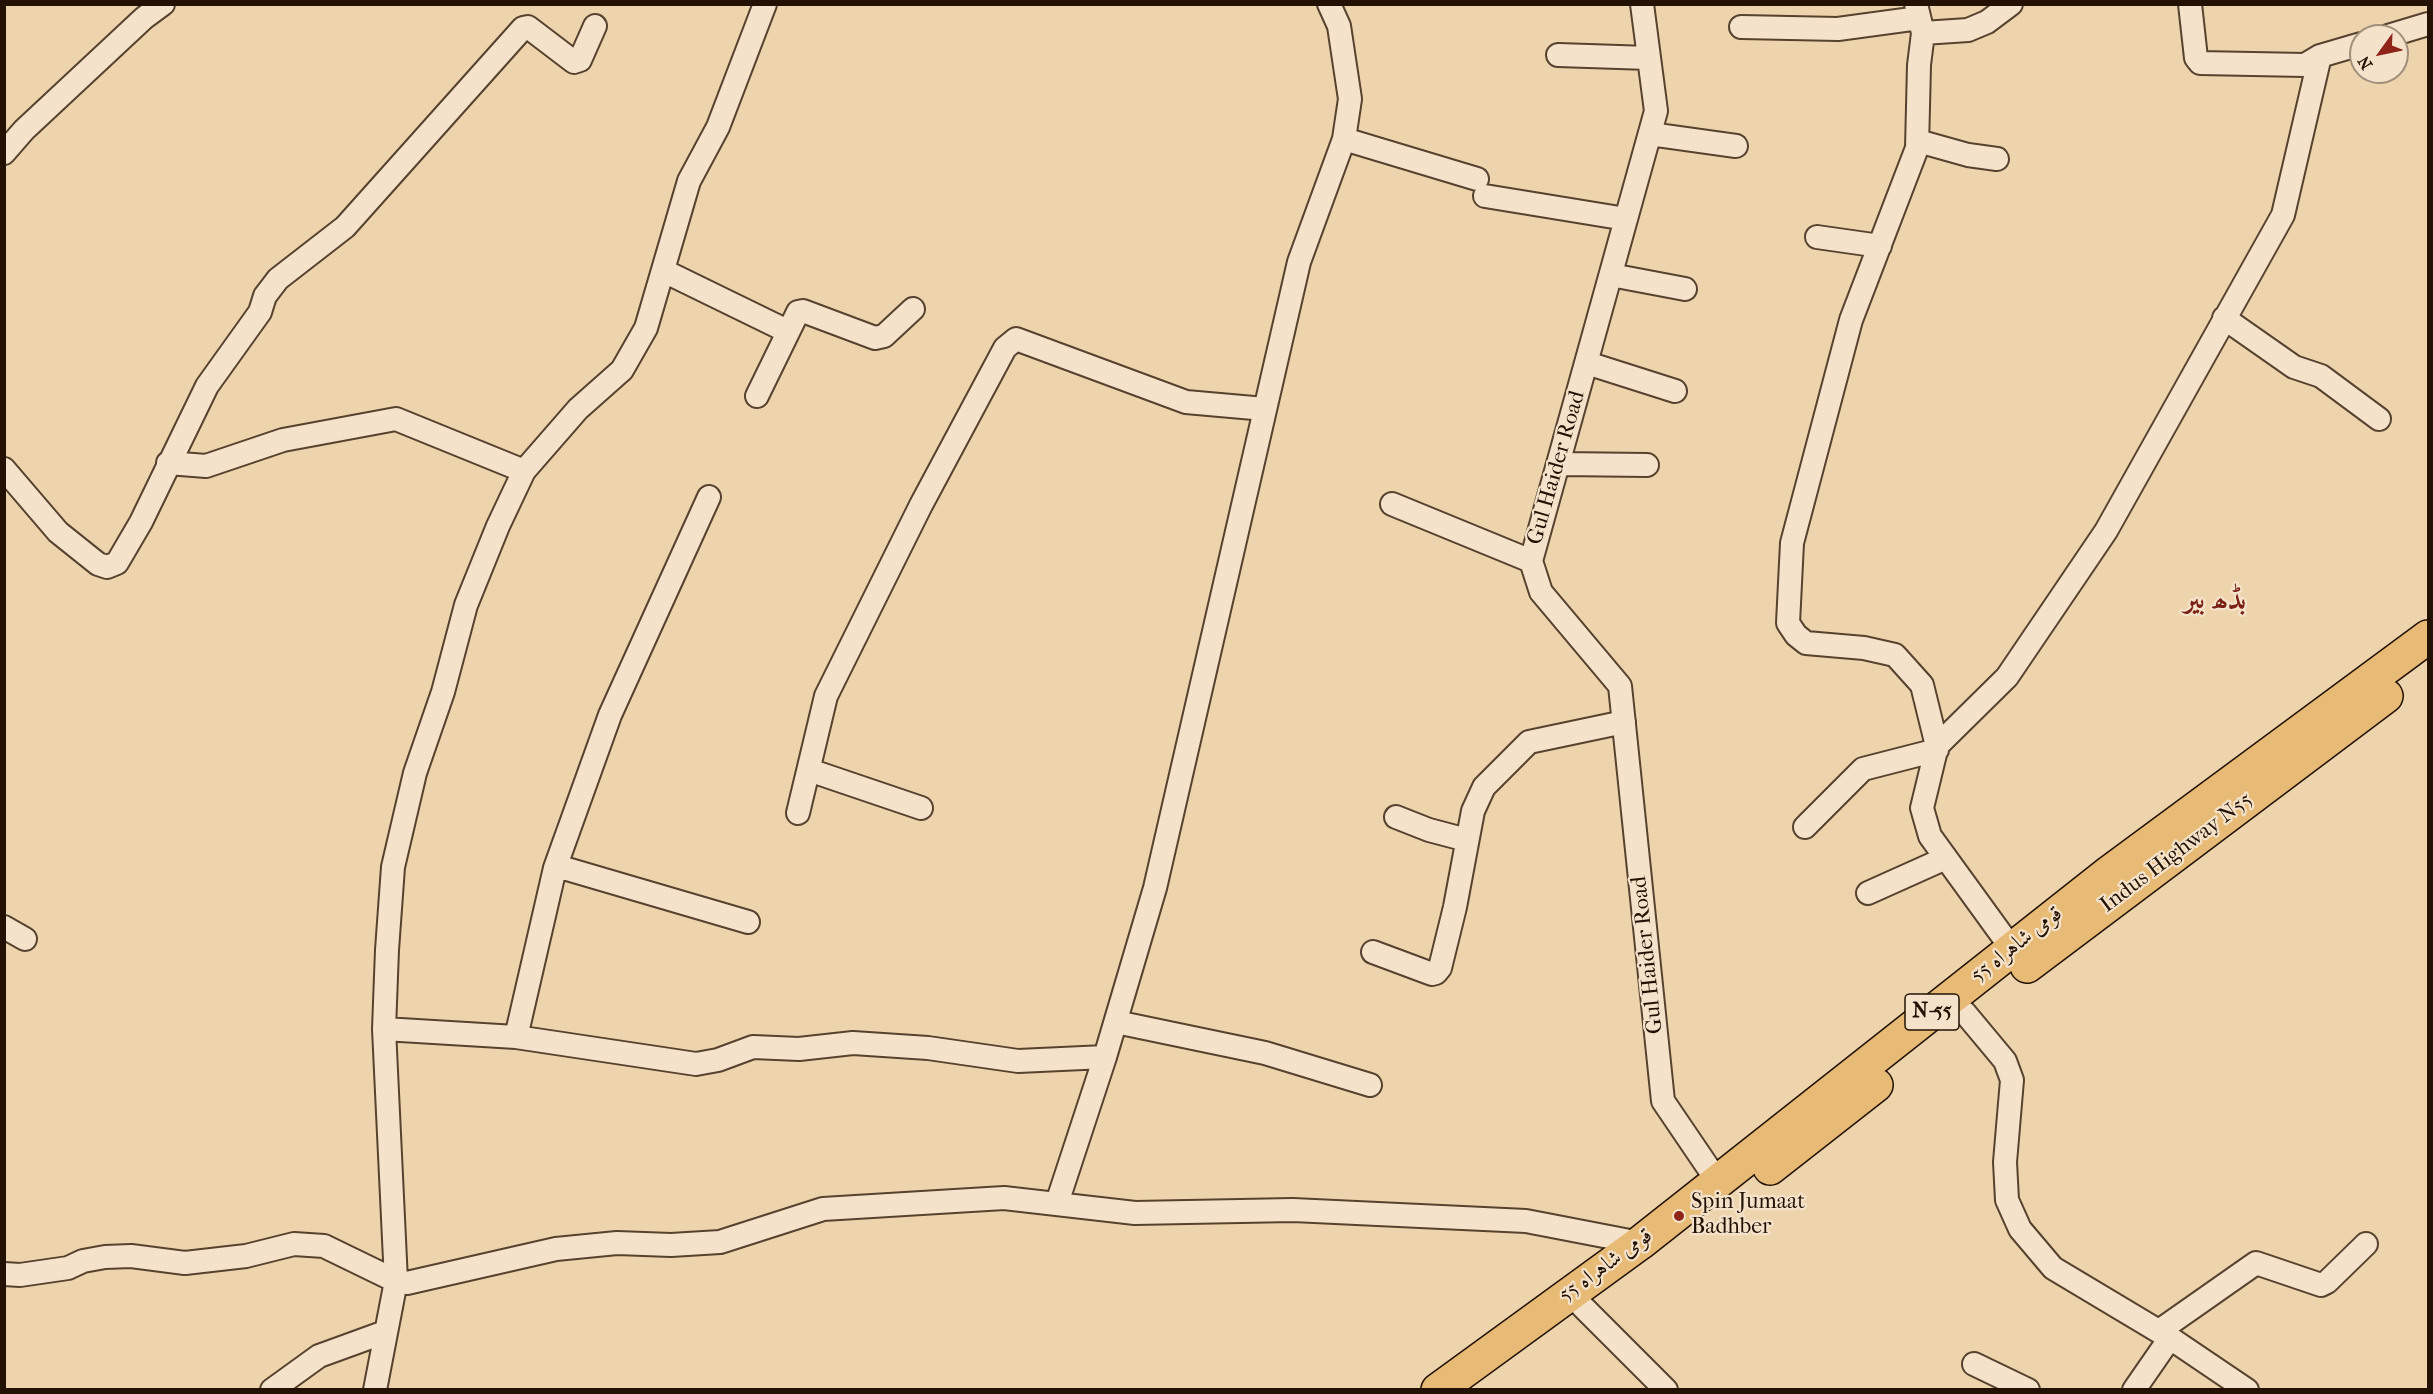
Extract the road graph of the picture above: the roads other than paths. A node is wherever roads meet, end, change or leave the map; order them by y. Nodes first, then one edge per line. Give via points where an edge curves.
1 (163, 4) edge
2 (765, 4) edge
3 (1329, 4) edge
4 (1642, 4) edge
5 (2012, 4) edge
6 (2190, 4) edge
7 (1919, 18) edge
8 (2428, 24) edge
9 (595, 26) dead end
10 (1742, 27) dead end
11 (2409, 30) edge
12 (2349, 48) edge
13 (1558, 55) dead end
14 (2320, 56) junction
15 (1649, 58) junction
16 (1650, 134) junction
17 (1344, 139) junction
18 (1918, 141) junction
19 (1736, 146) dead end
20 (4, 153) edge
21 (1997, 159) dead end
22 (1626, 219) junction
23 (1817, 237) dead end
24 (1880, 246) junction
25 (664, 271) junction
26 (1611, 275) junction
27 (1685, 289) dead end
28 (913, 309) dead end
29 (2224, 318) junction
30 (787, 331) junction
31 (1587, 363) junction
32 (1675, 391) dead end
33 (757, 396) dead end
34 (1265, 409) junction
35 (2379, 419) dead end
36 (168, 463) junction
37 (1560, 464) junction
38 (1647, 465) dead end
39 (4, 469) edge
40 (524, 471) junction
41 (709, 497) dead end
42 (1392, 504) dead end
43 (1531, 561) junction
44 (2428, 637) edge
45 (2428, 664) edge
46 (1624, 722) junction
47 (1937, 748) junction
48 (809, 770) junction
49 (921, 808) dead end
50 (798, 813) dead end
51 (1396, 817) dead end
52 (1805, 826) dead end
53 (1467, 840) junction
54 (1946, 858) junction
55 (555, 868) junction
56 (1868, 893) dead end
57 (748, 922) dead end
58 (4, 927) edge
59 (25, 939) dead end
60 (2012, 949) junction
61 (1373, 952) dead end
62 (1965, 1013) junction
63 (1116, 1022) junction
64 (384, 1029) junction
65 (516, 1037) junction
66 (1105, 1057) junction
67 (1370, 1085) dead end
68 (1718, 1182) junction
69 (1057, 1203) junction
70 (1640, 1243) junction
71 (2366, 1244) dead end
72 (4, 1274) edge
73 (396, 1281) junction
74 (1582, 1306) junction
75 (385, 1332) junction
76 (2164, 1334) junction
77 (1974, 1364) dead end
78 (272, 1389) edge
79 (375, 1389) edge
80 (1438, 1389) edge
81 (1468, 1389) edge
82 (1666, 1389) edge
83 (2028, 1389) edge
84 (2134, 1389) edge
85 (2247, 1389) edge

1 - 20 street via 41,114
2 - 25 street via 718,127 689,181
3 - 17 street via 1339,26 1350,99
4 - 15 street, Gul Haider Road
5 - 7 street via 1968,30
6 - 14 street via 2196,58 2200,63 2305,65
7 - 10 street via 1838,29
7 - 18 street
8 - 11 street
9 - 36 street via 580,60 574,62 528,27 523,28 345,227 278,279 265,296 260,312 207,386
12 - 14 street
13 - 15 street
14 - 29 street via 2283,215
15 - 16 street, Gul Haider Road via 1656,111
16 - 19 street
16 - 22 street, Gul Haider Road
17 - 22 street via 1481,188
17 - 34 street via 1299,262
18 - 21 street
18 - 24 street
22 - 26 street, Gul Haider Road
23 - 24 street
24 - 47 street via 1851,320 1792,543 1788,623 1806,643 1895,655 1922,685
25 - 30 street
25 - 40 street via 646,328 622,370 578,409
26 - 27 street
26 - 31 street, Gul Haider Road
28 - 30 street via 884,336 875,338 803,310
29 - 35 street via 2294,367 2321,376
29 - 47 street via 2099,541 2007,677
30 - 33 street
31 - 32 street
31 - 37 street, Gul Haider Road
34 - 48 street via 1186,402 1016,339 1005,348 921,505 826,696
34 - 63 street via 1155,888
36 - 39 street via 117,563 107,567 58,532
36 - 40 street via 206,466 283,440 396,419
37 - 38 street
37 - 43 street, Gul Haider Road
40 - 64 street via 466,605 443,692 415,774 393,867
41 - 55 street via 610,715
42 - 43 street
43 - 46 street, Gul Haider Road via 1541,592 1620,686
44 - 60 highway, قومی شاہراہ 55 / N-55
45 - 62 highway, Indus Highway N55 / N-55
46 - 53 street via 1529,742 1484,787 1473,811
46 - 68 street, Gul Haider Road via 1663,1101
47 - 52 street via 1863,769
47 - 54 street via 1922,808 1930,837
48 - 49 street
48 - 50 street
51 - 53 street
53 - 61 street via 1440,968 1432,974
54 - 56 street
54 - 60 street
55 - 57 street
55 - 65 street
58 - 59 street
60 - 68 highway, قومی شاہراہ 55 / N-55
62 - 74 highway, Indus Highway N55 / N-55 via 1821,1130
62 - 76 street via 2006,1061 2012,1080 2007,1200 2020,1229 2053,1268
63 - 66 street
63 - 67 street via 1265,1053
64 - 65 street
64 - 73 street
65 - 66 street via 696,1064 753,1047 799,1049 853,1043 928,1048 1018,1061
66 - 69 street
68 - 70 highway, قومی شاہراہ 55 / N-55
69 - 70 street via 1135,1213 1293,1210 1526,1221
69 - 73 street via 1004,1198 823,1209 720,1242 617,1243 556,1249 434,1278
70 - 80 highway, قومی شاہراہ 55 / N-55
71 - 76 street via 2321,1285 2256,1263
72 - 73 street via 68,1268 105,1257 132,1256 185,1263 246,1256 294,1244 324,1246
73 - 75 street
74 - 81 highway, Indus Highway N55 / N-55
74 - 82 street
75 - 78 street via 320,1356
75 - 79 street
76 - 84 street
76 - 85 street
77 - 83 street

